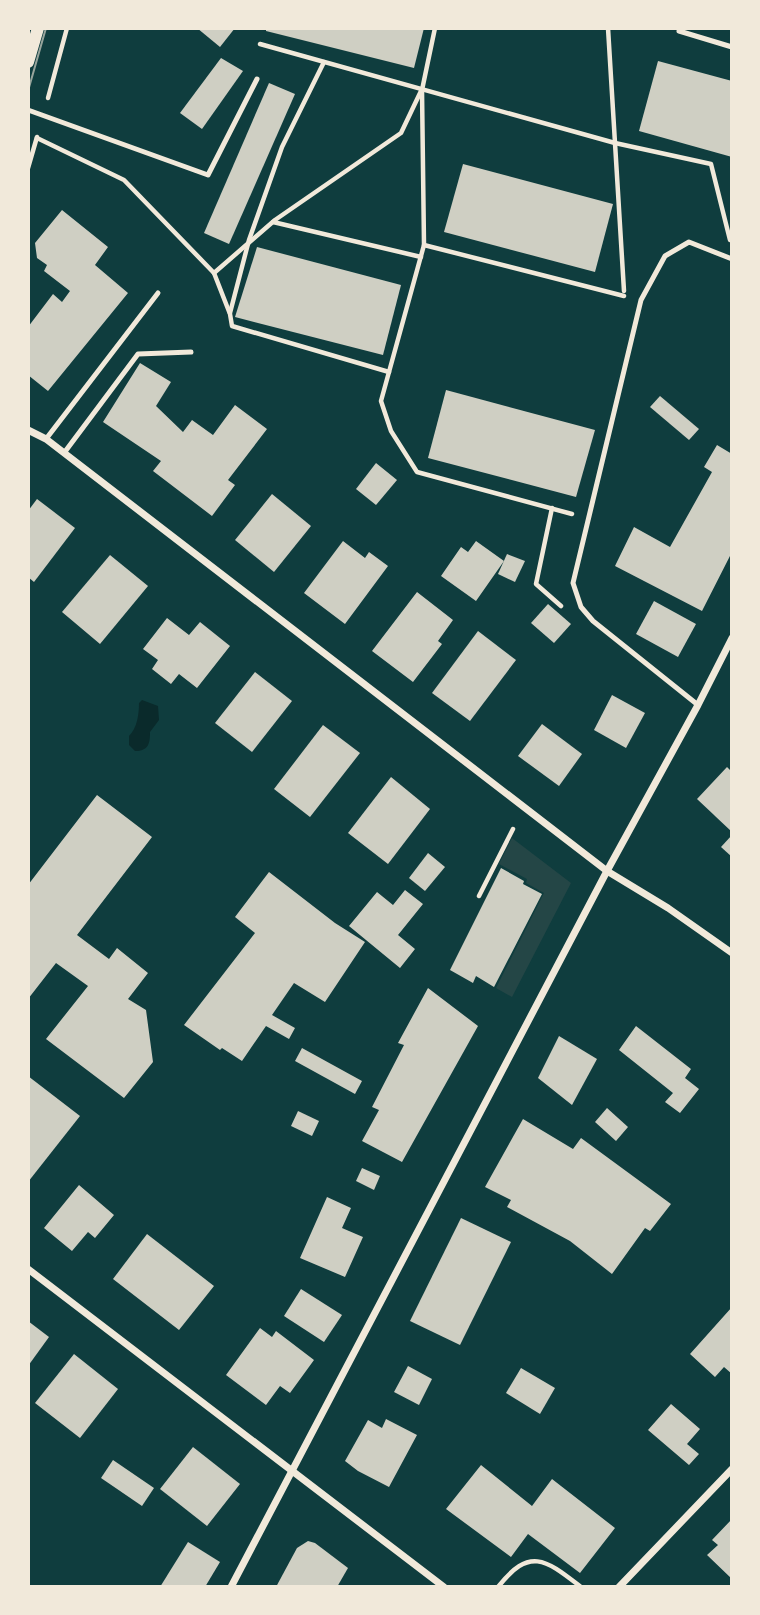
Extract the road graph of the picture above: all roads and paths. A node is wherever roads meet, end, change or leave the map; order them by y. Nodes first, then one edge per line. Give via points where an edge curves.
1 (38, 28) edge
2 (435, 28) edge
3 (608, 28) edge
4 (679, 31) dead end
5 (260, 44) dead end
6 (732, 47) edge
7 (28, 62) edge
8 (324, 62) junction
9 (257, 79) dead end
10 (422, 90) junction
11 (28, 110) edge
12 (37, 138) dead end
13 (615, 143) junction
14 (273, 222) junction
15 (249, 240) junction
16 (424, 245) junction
17 (732, 248) edge
18 (421, 257) junction
19 (732, 259) edge
20 (214, 273) junction
21 (158, 293) dead end
22 (624, 296) junction
23 (641, 300) junction
24 (230, 314) junction
25 (191, 352) dead end
26 (389, 372) junction
27 (28, 430) edge
28 (46, 439) junction
29 (64, 453) junction
30 (590, 518) junction
31 (732, 638) edge
32 (698, 705) junction
33 (513, 829) dead end
34 (607, 871) junction
35 (479, 896) dead end
36 (732, 953) edge
37 (28, 1269) edge
38 (732, 1469) edge
39 (294, 1471) junction
40 (231, 1587) edge
41 (444, 1587) edge
42 (498, 1587) edge
43 (581, 1587) edge
44 (619, 1587) edge

1 - 7 street
2 - 10 path
3 - 13 path
4 - 6 lane
5 - 8 path
8 - 10 path
8 - 15 path via 282,147
9 - 11 lane via 208,175
10 - 13 path
10 - 14 path via 401,133
10 - 16 path
12 - 20 path via 124,180
13 - 17 path via 711,164
13 - 22 path
14 - 15 path
14 - 18 path
15 - 20 path
15 - 24 path
16 - 18 path
16 - 22 path
18 - 26 path
19 - 23 lane via 689,242 665,256
20 - 24 path
21 - 28 lane
22 - 23 path
23 - 30 lane
24 - 26 path via 232,326
25 - 29 lane via 138,354
26 - 30 path via 381,401 391,430 416,472
27 - 28 street
28 - 29 street
29 - 34 street
30 - 32 lane via 573,583 581,607
31 - 32 street
32 - 34 street
33 - 35 path
34 - 36 street
34 - 39 street
37 - 39 street
38 - 44 street
39 - 40 street
39 - 41 street
42 - 43 path via 512,1569 532,1560 552,1565

